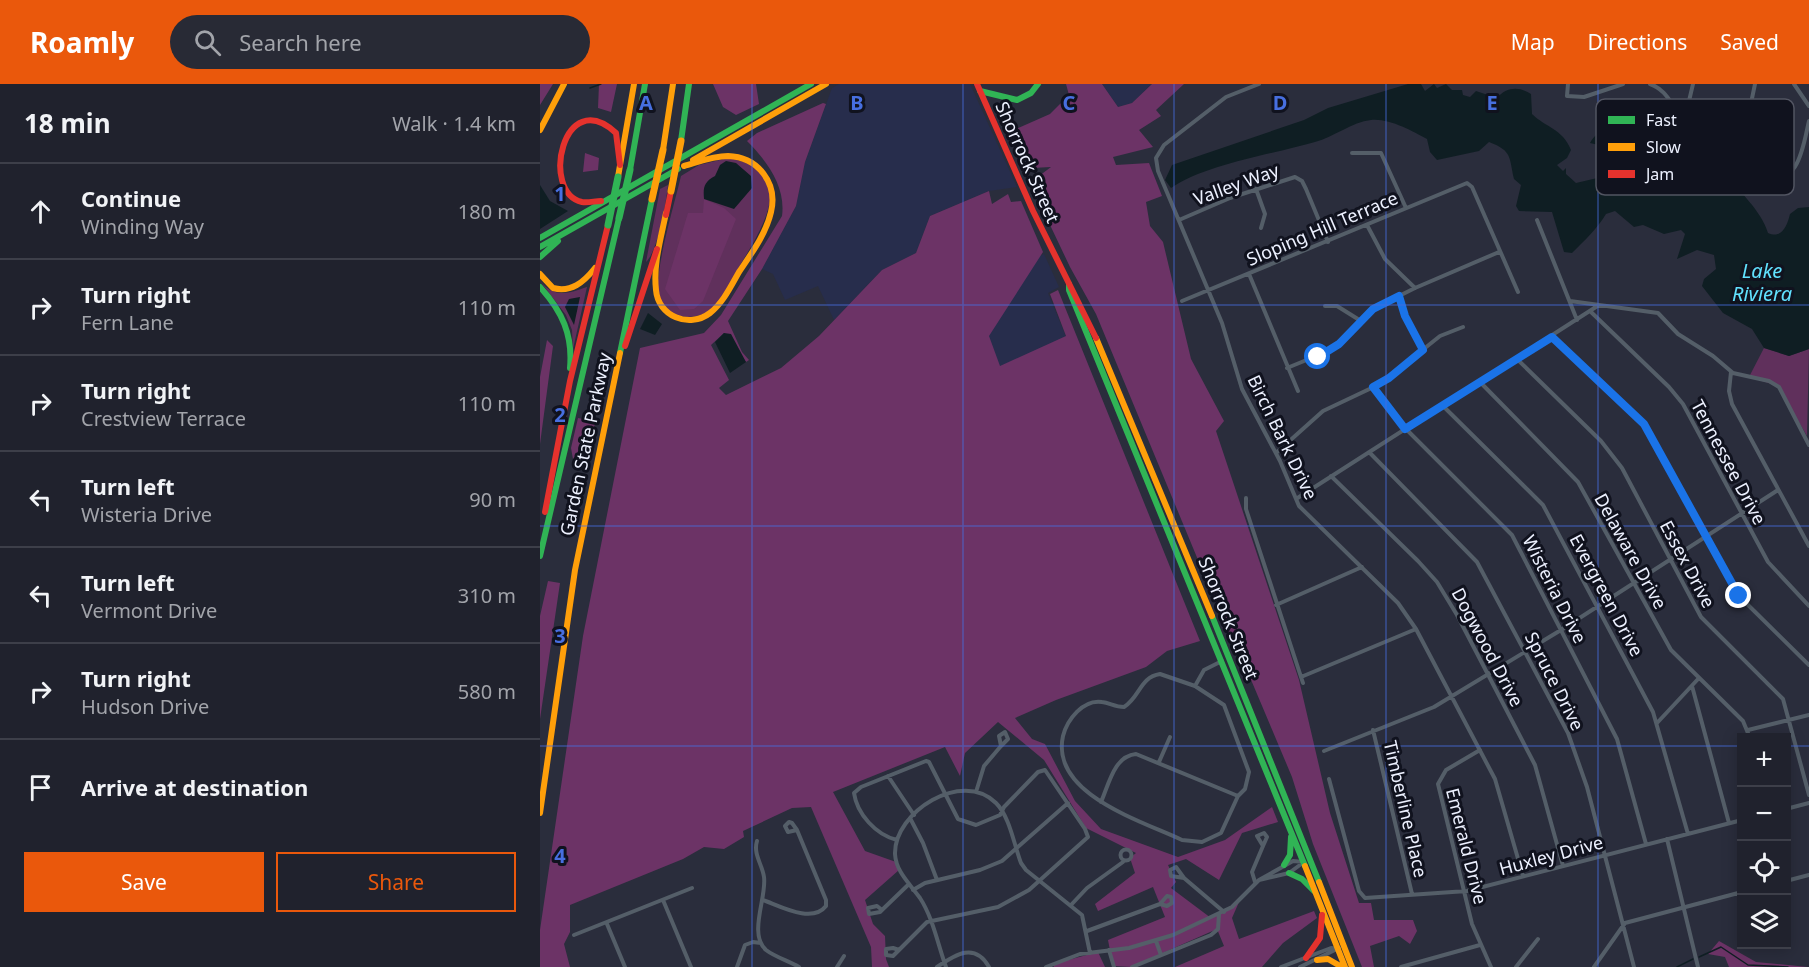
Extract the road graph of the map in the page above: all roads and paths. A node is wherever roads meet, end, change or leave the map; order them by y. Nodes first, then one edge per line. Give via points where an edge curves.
1 (564, 84) edge
2 (634, 84) edge
3 (645, 84) edge
4 (673, 84) edge
5 (689, 84) edge
6 (811, 84) edge
7 (826, 84) edge
8 (1038, 84) edge
9 (1259, 84) edge
10 (1568, 84) edge
11 (1623, 84) edge
12 (1650, 84) edge
13 (1693, 84) edge
14 (1755, 84) edge
15 (1794, 84) edge
16 (978, 87) edge
17 (1242, 87) edge
18 (1669, 99) edge
19 (1689, 99) edge
20 (1752, 99) edge
21 (1809, 106) edge
22 (571, 119) dead end
23 (1809, 121) edge
24 (540, 130) edge
25 (1352, 153) dead end
26 (620, 165) junction
27 (684, 165) junction
28 (1794, 167) edge
29 (1256, 189) junction
30 (559, 194) dead end
31 (605, 200) junction
32 (1406, 208) junction
33 (666, 213) junction
34 (1179, 220) junction
35 (1537, 220) dead end
36 (1367, 225) junction
37 (1261, 228) dead end
38 (566, 232) junction
39 (540, 238) edge
40 (1328, 242) junction
41 (540, 247) edge
42 (1499, 252) junction
43 (540, 257) edge
44 (599, 260) junction
45 (540, 274) edge
46 (1249, 274) junction
47 (1069, 284) junction
48 (540, 287) edge
49 (1415, 288) junction
50 (1209, 290) junction
51 (1518, 292) dead end
52 (1399, 296) junction
53 (1182, 301) dead end
54 (1570, 301) junction
55 (1599, 305) junction
56 (1325, 306) dead end
57 (1591, 312) junction
58 (1577, 320) junction
59 (1361, 321) junction
60 (1463, 327) dead end
61 (1552, 337) junction
62 (1423, 350) junction
63 (1516, 359) junction
64 (617, 365) junction
65 (1287, 368) junction
66 (1731, 372) junction
67 (570, 381) junction
68 (1480, 382) junction
69 (1373, 387) junction
70 (1298, 391) dead end
71 (1442, 405) junction
72 (1405, 429) junction
73 (1808, 441) edge
74 (1369, 452) junction
75 (1276, 453) junction
76 (1331, 476) junction
77 (1778, 490) junction
78 (1246, 498) dead end
79 (1296, 499) junction
80 (1742, 513) junction
81 (546, 525) junction
82 (1706, 536) junction
83 (1809, 546) edge
84 (540, 556) edge
85 (1670, 559) junction
86 (1362, 567) junction
87 (1634, 583) junction
88 (1276, 605) junction
89 (1597, 606) junction
90 (1809, 606) edge
91 (1212, 615) junction
92 (1416, 629) junction
93 (1561, 630) junction
94 (1526, 652) junction
95 (1222, 661) junction
96 (1809, 665) edge
97 (1488, 674) junction
98 (1301, 677) junction
99 (1699, 678) junction
100 (1304, 683) dead end
101 (1195, 686) junction
102 (1692, 686) junction
103 (1452, 696) junction
104 (1247, 701) junction
105 (1809, 715) edge
106 (1791, 720) junction
107 (1657, 723) junction
108 (1373, 730) junction
109 (1748, 730) junction
110 (1749, 733) edge
111 (1170, 737) dead end
112 (1001, 746) dead end
113 (1480, 750) junction
114 (1324, 751) dead end
115 (1159, 762) junction
116 (888, 776) junction
117 (1329, 779) dead end
118 (976, 792) junction
119 (945, 793) junction
120 (1809, 795) edge
121 (1238, 796) junction
122 (1101, 802) junction
123 (1068, 803) junction
124 (1809, 803) edge
125 (1791, 808) edge
126 (1002, 811) junction
127 (540, 813) edge
128 (912, 817) junction
129 (1294, 819) junction
130 (1737, 821) edge
131 (1729, 823) junction
132 (1291, 829) junction
133 (797, 830) dead end
134 (1688, 834) junction
135 (1667, 839) junction
136 (897, 840) junction
137 (757, 841) dead end
138 (1646, 844) junction
139 (1263, 846) dead end
140 (1016, 850) junction
141 (1604, 855) junction
142 (1123, 862) dead end
143 (1304, 862) junction
144 (1284, 865) junction
145 (1563, 866) junction
146 (1289, 873) junction
147 (1809, 875) edge
148 (1522, 876) junction
149 (1184, 878) dead end
150 (937, 880) junction
151 (1791, 880) edge
152 (1039, 881) junction
153 (1257, 881) junction
154 (909, 884) junction
155 (692, 888) dead end
156 (914, 890) junction
157 (1464, 892) junction
158 (1316, 893) junction
159 (1324, 893) junction
160 (1412, 894) junction
161 (1737, 894) edge
162 (663, 900) junction
163 (763, 900) junction
164 (1160, 904) dead end
165 (1071, 905) junction
166 (1321, 907) junction
167 (1684, 907) junction
168 (882, 910) dead end
169 (1224, 912) junction
170 (1219, 914) junction
171 (930, 922) junction
172 (607, 924) junction
173 (1622, 925) junction
174 (1087, 931) junction
175 (574, 935) dead end
176 (1342, 939) junction
177 (1538, 939) dead end
178 (1156, 941) junction
179 (761, 943) junction
180 (1480, 945) junction
181 (1338, 949) junction
182 (899, 950) dead end
183 (1109, 950) junction
184 (1090, 952) junction
185 (1161, 955) junction
186 (844, 956) dead end
187 (1348, 956) junction
188 (1306, 958) junction
189 (1317, 960) junction
190 (945, 965) edge
191 (1053, 965) edge
192 (625, 967) edge
193 (691, 967) edge
194 (737, 967) edge
195 (799, 967) edge
196 (837, 967) edge
197 (937, 967) edge
198 (989, 967) edge
199 (1046, 967) edge
200 (1114, 967) edge
201 (1132, 967) edge
202 (1281, 967) edge
203 (1300, 967) edge
204 (1343, 967) edge
205 (1352, 967) edge
206 (1401, 967) edge
207 (1491, 967) edge
208 (1516, 967) edge
209 (1594, 967) edge
210 (1634, 967) edge
211 (1698, 967) edge

1 - 24 main road
2 - 26 main road
3 - 81 main road, Garden State Parkway, bridge via 630,170
4 - 64 main road, Garden State Parkway, bridge via 663,150
5 - 33 main road, bridge
6 - 31 main road
7 - 27 main road
8 - 16 main road via 1024,97 1011,101
9 - 17 street, Birch Bark Drive
10 - 11 street via 1567,96 1575,98
12 - 18 street
13 - 19 street
14 - 20 street
15 - 21 street
16 - 47 main road, Shorrock Street
17 - 34 street, Birch Bark Drive via 1210,107 1160,150 1156,158
22 - 26 main road via 591,117 612,128 619,140
23 - 28 street via 1801,158
25 - 32 street via 1381,153
26 - 44 main road, bridge
27 - 33 main road via 721,157 745,159 765,174 773,198 768,222 721,301 700,318 674,317 663,309 655,295
27 - 38 main road
29 - 34 street, Valley Way
29 - 37 street via 1265,214
29 - 40 street, Valley Way via 1295,177 1302,181
30 - 31 main road via 581,202
31 - 39 main road
32 - 36 street, Sloping Hill Terrace
32 - 42 street, Sloping Hill Terrace via 1467,183
33 - 64 main road
34 - 50 street, Birch Bark Drive
35 - 54 street
36 - 40 street, Sloping Hill Terrace
36 - 49 street via 1385,259
38 - 41 main road
38 - 43 main road
40 - 46 street, Sloping Hill Terrace
42 - 49 street
42 - 51 street
44 - 45 main road via 582,285 569,291 550,286
44 - 67 main road
46 - 50 street, Sloping Hill Terrace
46 - 65 street
47 - 91 main road, Shorrock Street via 1096,337
47 - 95 main road, Shorrock Street
48 - 67 main road via 558,307 570,334
49 - 52 street
50 - 53 street, Sloping Hill Terrace
50 - 75 street, Birch Bark Drive via 1242,389
52 - 59 street via 1373,309
52 - 62 street
54 - 55 street
54 - 58 street
55 - 57 street
55 - 66 street via 1658,313 1678,334
56 - 59 street via 1337,306
57 - 58 street
57 - 80 street, Tennessee Drive via 1678,396
58 - 61 street
59 - 65 street via 1331,350
60 - 62 street via 1449,331
61 - 63 street
61 - 82 street via 1644,424
62 - 69 street
63 - 68 street
63 - 85 street, Essex Drive via 1610,450
64 - 127 main road, Garden State Parkway via 574,570
65 - 70 street
66 - 73 street via 1779,387
66 - 77 street via 1732,404
67 - 81 main road via 545,504
68 - 71 street
68 - 87 street, Delaware Drive via 1571,473 1614,542
69 - 72 street, Wisteria Drive
69 - 75 street via 1323,411
71 - 72 street
71 - 89 street, Evergreen Drive via 1543,505
72 - 74 street
72 - 93 street, Wisteria Drive via 1505,525
74 - 76 street
74 - 94 street, Spruce Drive via 1472,555
75 - 79 street, Birch Bark Drive
76 - 79 street
76 - 97 street, Dogwood Drive via 1437,582
77 - 80 street
77 - 83 street
78 - 88 street
79 - 86 street, Birch Bark Drive via 1304,512
80 - 82 street
80 - 90 street, Tennessee Drive via 1767,562
81 - 84 main road, Garden State Parkway
82 - 85 street
82 - 96 street via 1739,596
85 - 87 street
85 - 106 street, Essex Drive via 1708,626 1778,693
86 - 88 street
86 - 92 street, Birch Bark Drive via 1398,603
87 - 89 street
87 - 99 street, Delaware Drive via 1665,642
88 - 98 street
89 - 93 street
89 - 107 street, Evergreen Drive
91 - 95 main road via 1223,651
91 - 104 main road, Shorrock Street
92 - 98 street
92 - 103 street, Birch Bark Drive
93 - 94 street
93 - 138 street, Wisteria Drive via 1617,739
94 - 97 street
94 - 141 street, Spruce Drive via 1574,747
95 - 101 street via 1204,670
95 - 104 main road via 1227,663
95 - 132 main road, Shorrock Street
97 - 103 street
97 - 145 street, Dogwood Drive via 1535,765
98 - 100 street
99 - 102 street
99 - 109 street, Delaware Drive
101 - 121 street via 1224,705 1248,765 1247,784
101 - 122 street via 1154,675 1143,682 1124,707 1097,701 1075,712 1064,731 1062,757 1078,785
102 - 107 street
102 - 131 street
103 - 108 street
103 - 113 street, Birch Bark Drive
104 - 129 main road, Shorrock Street
105 - 106 street
106 - 109 street
106 - 120 street, Essex Drive
107 - 134 street, Evergreen Drive
108 - 114 street
108 - 160 street, Timberline Place
109 - 110 street, Delaware Drive
111 - 115 street
112 - 118 street via 984,766
113 - 148 street, Birch Bark Drive via 1500,792
113 - 157 street, Emerald Drive via 1446,770 1438,784
115 - 121 street
115 - 122 street via 1136,754 1124,757 1118,762
116 - 119 street via 926,761
116 - 128 street
116 - 136 street via 861,787 854,796 873,827 887,838
117 - 160 street, Huxley Drive via 1359,891 1365,898
118 - 119 street
118 - 126 street via 991,799
119 - 126 street via 958,819 966,823 987,822
119 - 128 street
121 - 122 street via 1221,833 1196,843
123 - 126 street via 1045,770 1038,772
123 - 140 street
123 - 152 street via 1088,837
124 - 125 street
126 - 140 street
128 - 136 street via 903,825
128 - 150 street
129 - 143 main road
129 - 159 main road, Shorrock Street
130 - 131 street, Huxley Drive
131 - 134 street, Huxley Drive
132 - 143 main road, Shorrock Street
132 - 144 main road via 1292,845
133 - 163 street via 826,906 808,915
134 - 135 street, Huxley Drive
135 - 138 street, Huxley Drive
135 - 167 street
136 - 154 street via 896,861
137 - 163 street via 755,848 764,877
138 - 141 street, Huxley Drive
139 - 153 street via 1252,872
140 - 150 street via 980,870
140 - 152 street via 1026,870
141 - 145 street, Huxley Drive
141 - 173 street, Spruce Drive
142 - 165 street
143 - 144 street
143 - 146 street
143 - 158 main road, Shorrock Street
143 - 159 main road
144 - 153 street
145 - 148 street, Huxley Drive
146 - 153 street
146 - 158 main road
147 - 151 street
148 - 157 street, Huxley Drive
149 - 169 street
150 - 156 street
152 - 165 street
152 - 171 street via 999,907
153 - 169 street
154 - 156 street
154 - 168 street
155 - 162 street
156 - 171 street
157 - 160 street, Huxley Drive
157 - 180 street, Emerald Drive
158 - 166 main road, Shorrock Street
159 - 176 main road, Shorrock Street
161 - 167 street
162 - 172 street
162 - 193 street
163 - 179 street
164 - 174 street
165 - 174 street via 1082,915
166 - 181 main road, Shorrock Street
166 - 188 main road via 1321,940
167 - 173 street
167 - 211 street
169 - 170 street
170 - 178 street
170 - 185 street via 1220,926 1214,933
171 - 182 street via 920,926
171 - 190 street
172 - 175 street
172 - 192 street
173 - 209 street
173 - 210 street, Spruce Drive
174 - 184 street
176 - 181 street
176 - 187 main road, Shorrock Street
177 - 208 street
178 - 183 street
178 - 185 street
179 - 194 street via 745,945
179 - 195 street via 766,950
180 - 206 street
180 - 207 street, Emerald Drive
181 - 187 street
181 - 188 street
181 - 189 street
181 - 204 main road, Shorrock Street
183 - 184 street
183 - 200 street
184 - 191 street
185 - 201 street
186 - 196 street
187 - 205 main road, Shorrock Street
188 - 202 street
189 - 203 street
189 - 204 main road via 1328,959
190 - 197 street
190 - 198 street via 972,951 981,955
191 - 199 street

